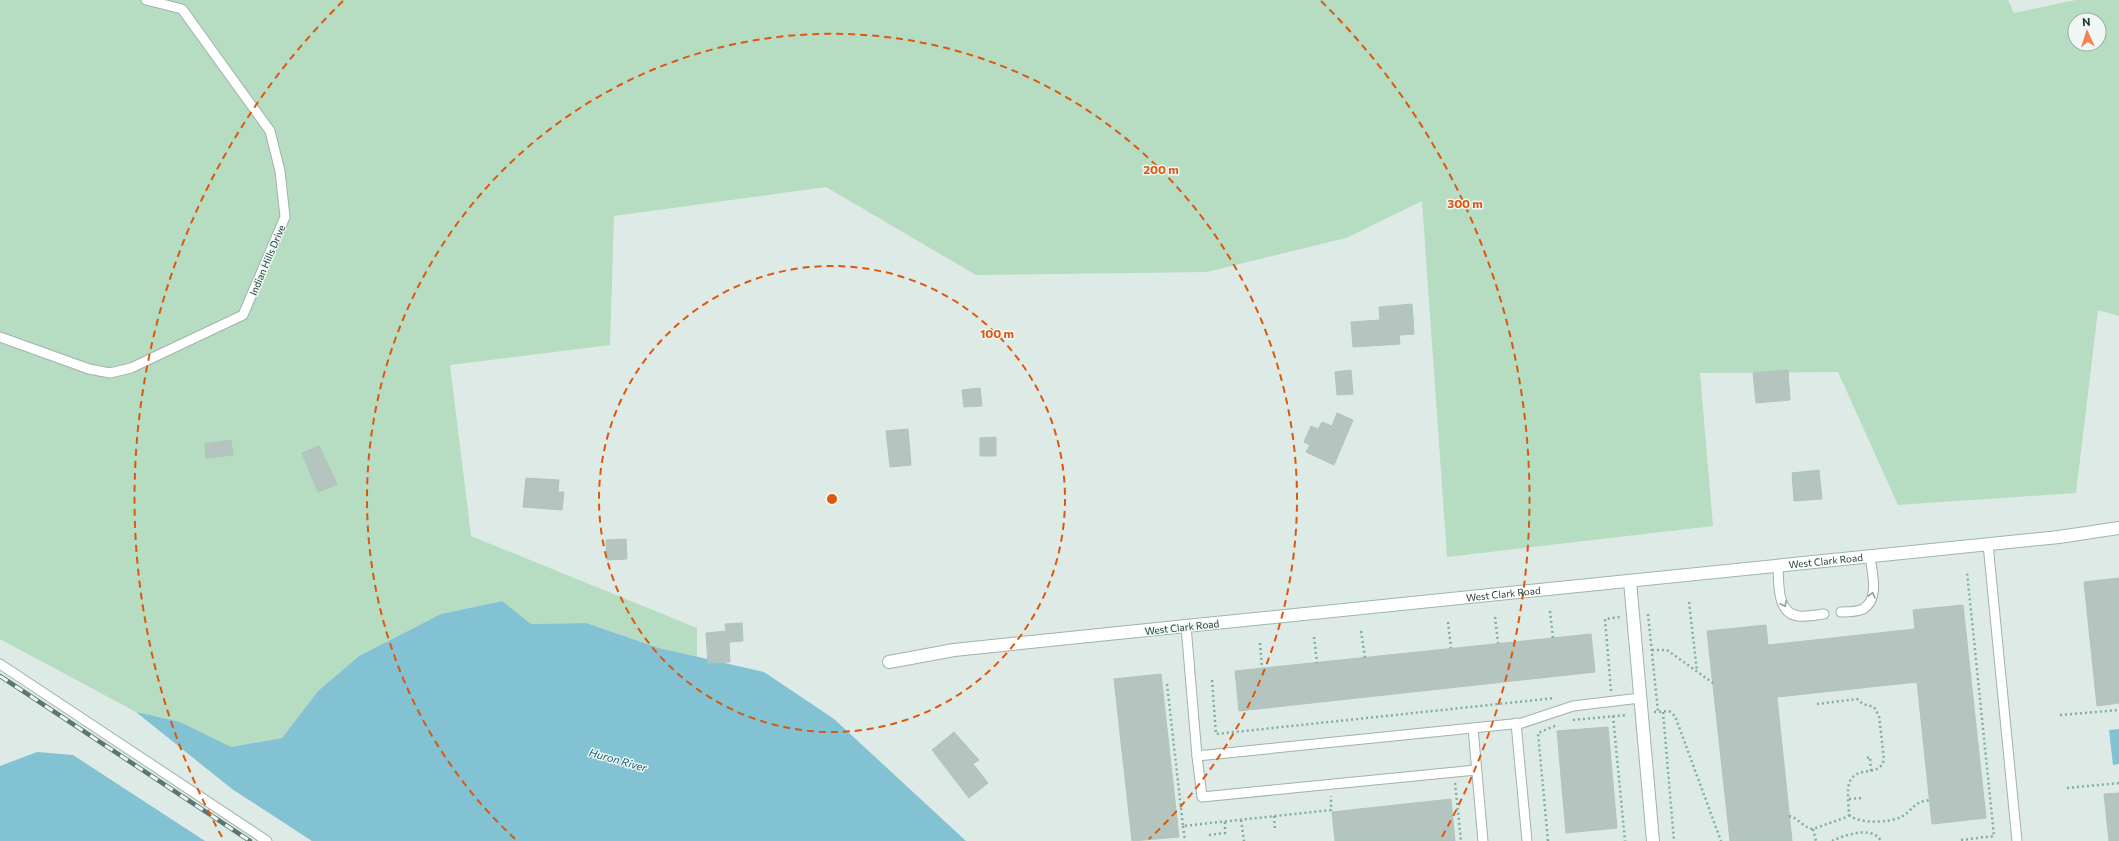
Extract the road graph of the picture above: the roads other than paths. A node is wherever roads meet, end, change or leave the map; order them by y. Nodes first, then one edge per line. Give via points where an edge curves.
1 (146, 0) edge
2 (0, 337) edge
3 (2119, 528) edge
4 (1988, 544) junction
5 (1870, 557) junction
6 (1778, 566) junction
7 (1630, 581) junction
8 (1841, 612) dead end
9 (1824, 614) dead end
10 (1186, 626) junction
11 (889, 662) dead end
12 (0, 664) edge
13 (1640, 698) junction
14 (1516, 723) junction
15 (1472, 728) junction
16 (1197, 756) junction
17 (1476, 770) junction
18 (267, 841) edge
19 (1483, 841) edge
20 (1527, 841) edge
21 (1653, 841) edge
22 (2017, 841) edge

1 - 2 lane, Indian Hills Drive via 182,9 270,132 280,171 285,217 243,315 131,368 110,373 89,369
3 - 4 street, West Clark Road via 2059,538
4 - 5 street, West Clark Road
4 - 22 lane
5 - 6 street, West Clark Road
8 -> 5 lane via 1862,609 1870,602 1873,593
6 - 7 street, West Clark Road
6 -> 9 lane via 1780,598 1784,607 1790,613 1799,616
7 - 10 street, West Clark Road
7 - 13 street
10 - 11 street, West Clark Road via 954,650
10 - 16 lane
12 - 18 lane
13 - 14 lane via 1573,706 1535,720
13 - 21 street
14 - 15 lane
14 - 20 lane
15 - 16 lane
15 - 17 lane
16 - 17 lane via 1202,797
17 - 19 lane

